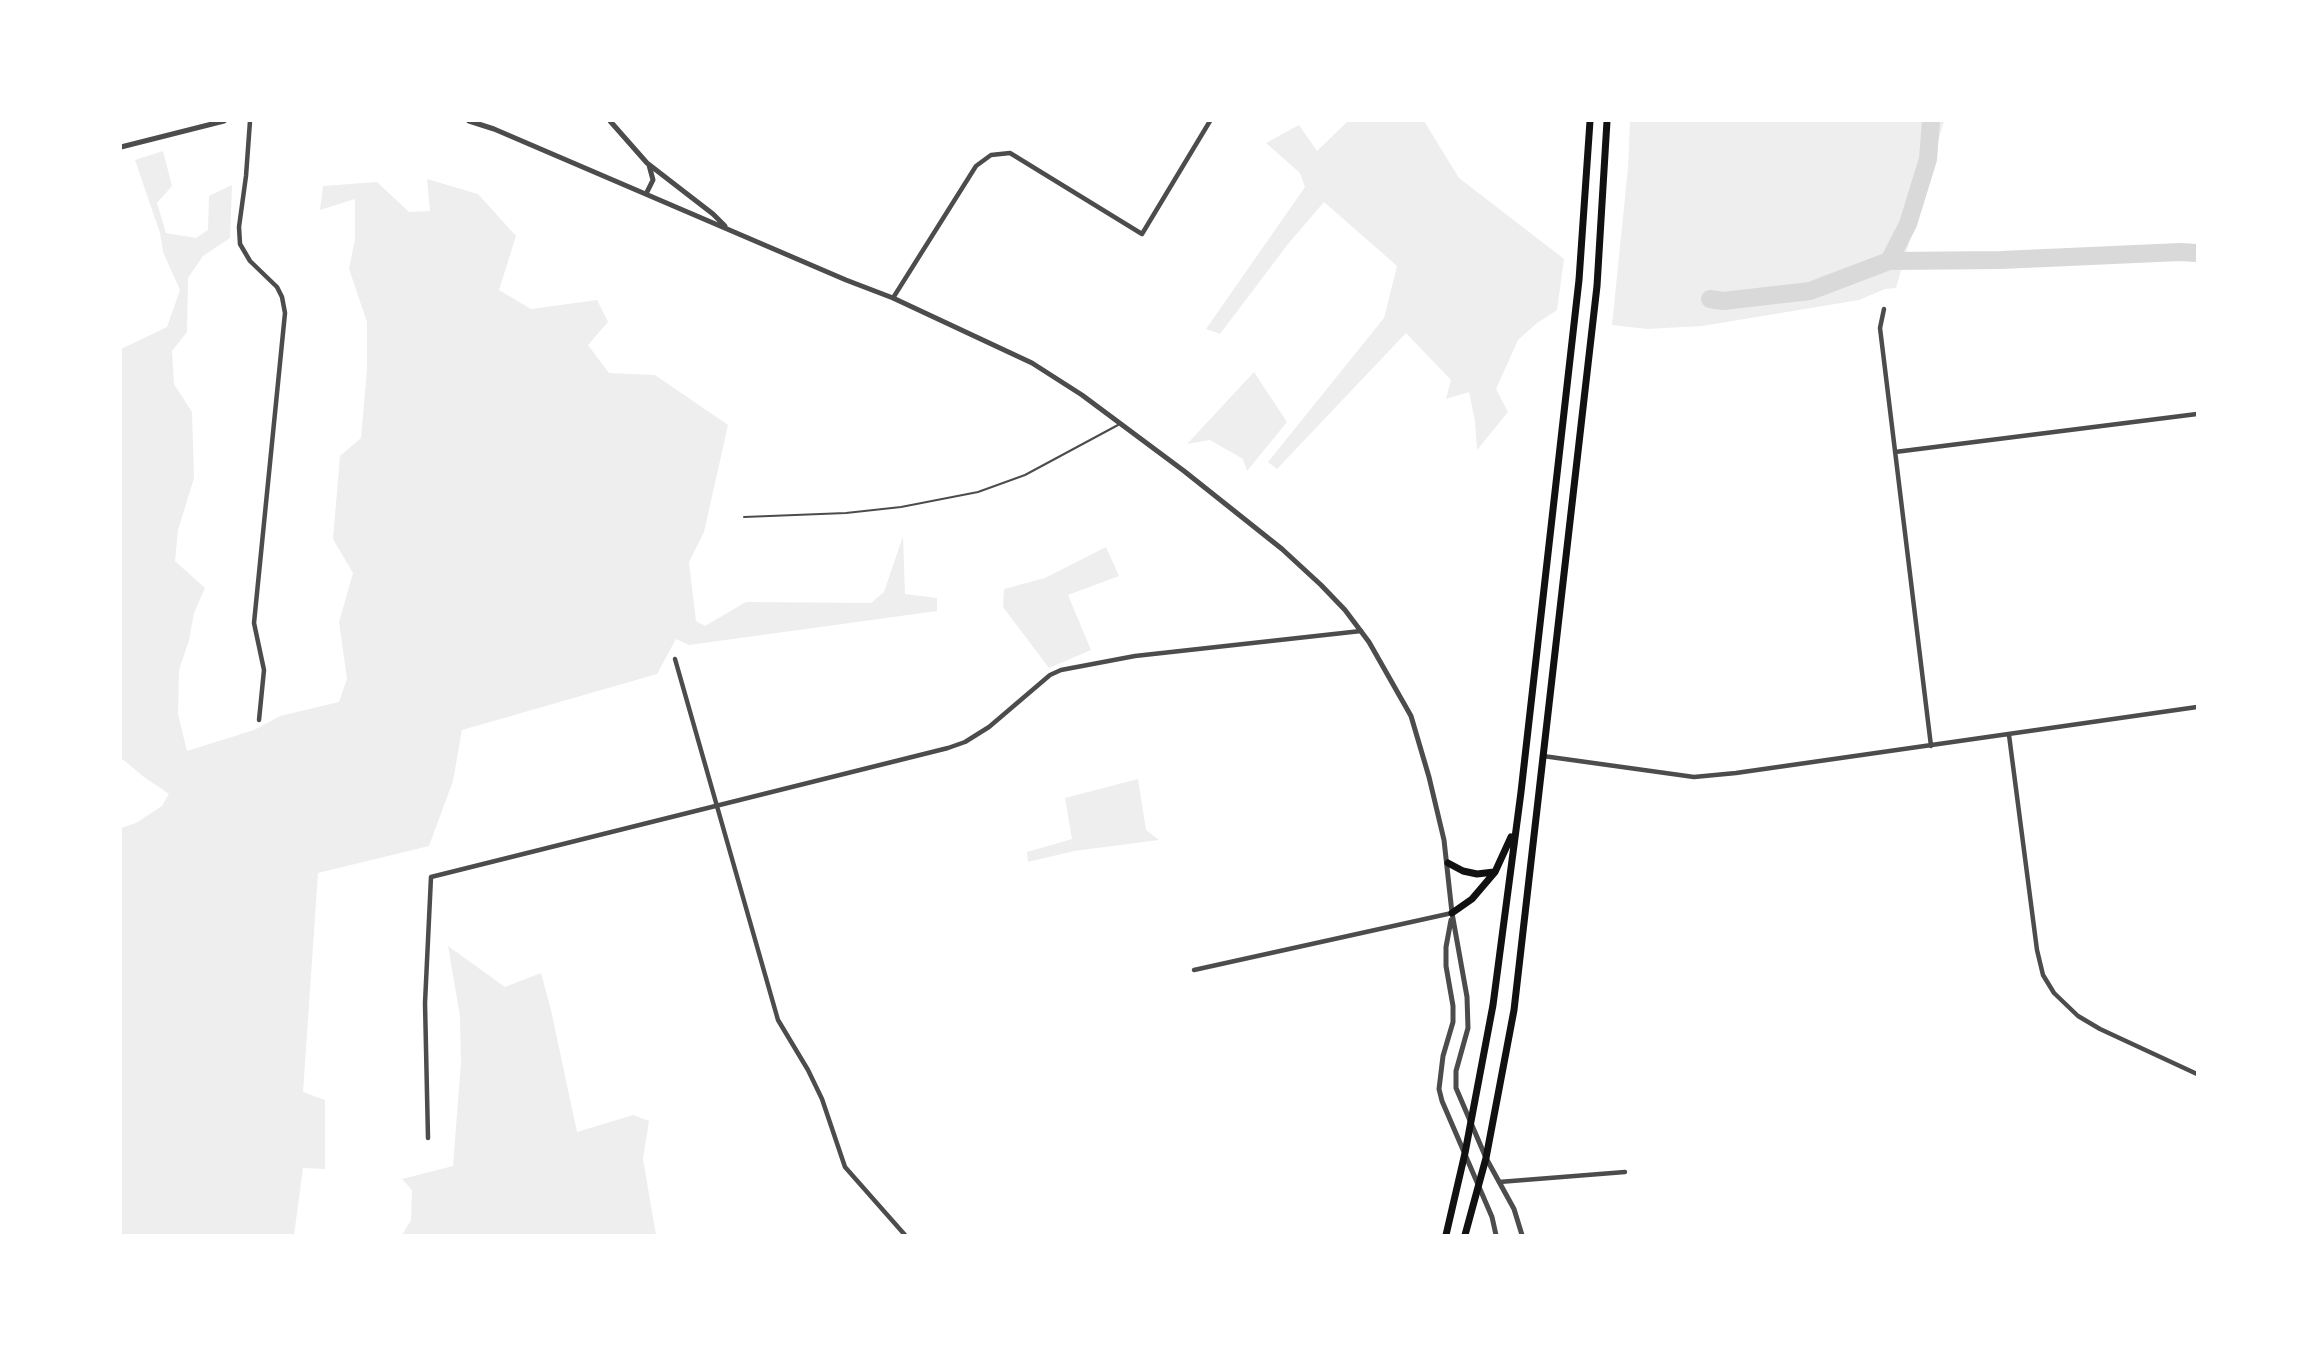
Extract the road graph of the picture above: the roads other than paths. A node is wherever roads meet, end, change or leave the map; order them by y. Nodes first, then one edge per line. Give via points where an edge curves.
1 (224, 121) edge
2 (250, 121) edge
3 (469, 121) edge
4 (610, 121) edge
5 (1210, 121) edge
6 (1590, 121) edge
7 (1607, 121) edge
8 (121, 147) edge
9 (647, 163) junction
10 (646, 194) junction
11 (727, 228) junction
12 (893, 298) junction
13 (1884, 309) dead end
14 (2197, 414) edge
15 (1120, 423) junction
16 (1895, 452) junction
17 (744, 517) dead end
18 (1361, 631) junction
19 (675, 659) dead end
20 (2197, 707) edge
21 (259, 720) dead end
22 (2009, 735) junction
23 (1931, 746) junction
24 (1543, 756) junction
25 (1521, 792) junction
26 (717, 806) junction
27 (1448, 863) junction
28 (1495, 872) junction
29 (1452, 913) junction
30 (1194, 970) dead end
31 (2197, 1074) edge
32 (1471, 1121) junction
33 (428, 1138) dead end
34 (1465, 1153) junction
35 (1486, 1158) junction
36 (1625, 1172) dead end
37 (1499, 1182) junction
38 (1478, 1184) junction
39 (905, 1235) edge
40 (1446, 1235) edge
41 (1465, 1235) edge
42 (1496, 1235) edge
43 (1522, 1235) edge

1 - 8 street
2 - 21 street via 240,244 282,297 285,313 254,623 264,670
3 - 10 street
4 - 9 street
5 - 12 street via 1142,234 1010,153 991,155 976,166
6 - 25 highway via 1579,280
7 - 24 highway via 1597,286
9 - 10 street via 653,176
9 - 11 street
10 - 11 street
11 - 12 street
12 - 15 street via 1032,363
13 - 16 street via 1880,328
14 - 16 street
15 - 17 lane via 1026,475 978,492 845,513
15 - 18 street via 1282,549
16 - 23 street
18 - 26 street via 1135,656 1060,670 965,742
18 - 27 street via 1411,716
19 - 26 street
20 - 22 street
22 - 23 street
22 - 31 street via 2043,975 2078,1016
23 - 24 street via 1694,777
24 - 35 highway via 1514,1010
25 - 28 highway via 1509,844
25 - 32 highway via 1493,1005
26 - 33 street via 431,877 425,1003
26 - 39 street via 778,1020 822,1099 845,1167
27 - 28 highway via 1477,874
27 - 29 street
28 - 29 highway via 1472,899
29 - 30 street
29 - 32 street via 1468,1013 1456,1087
29 - 34 street via 1446,947 1453,1022 1439,1089
32 - 34 highway
32 - 35 street
34 - 38 street
34 - 40 highway
35 - 37 street
35 - 38 highway
36 - 37 street
37 - 43 street
38 - 41 highway
38 - 42 street

